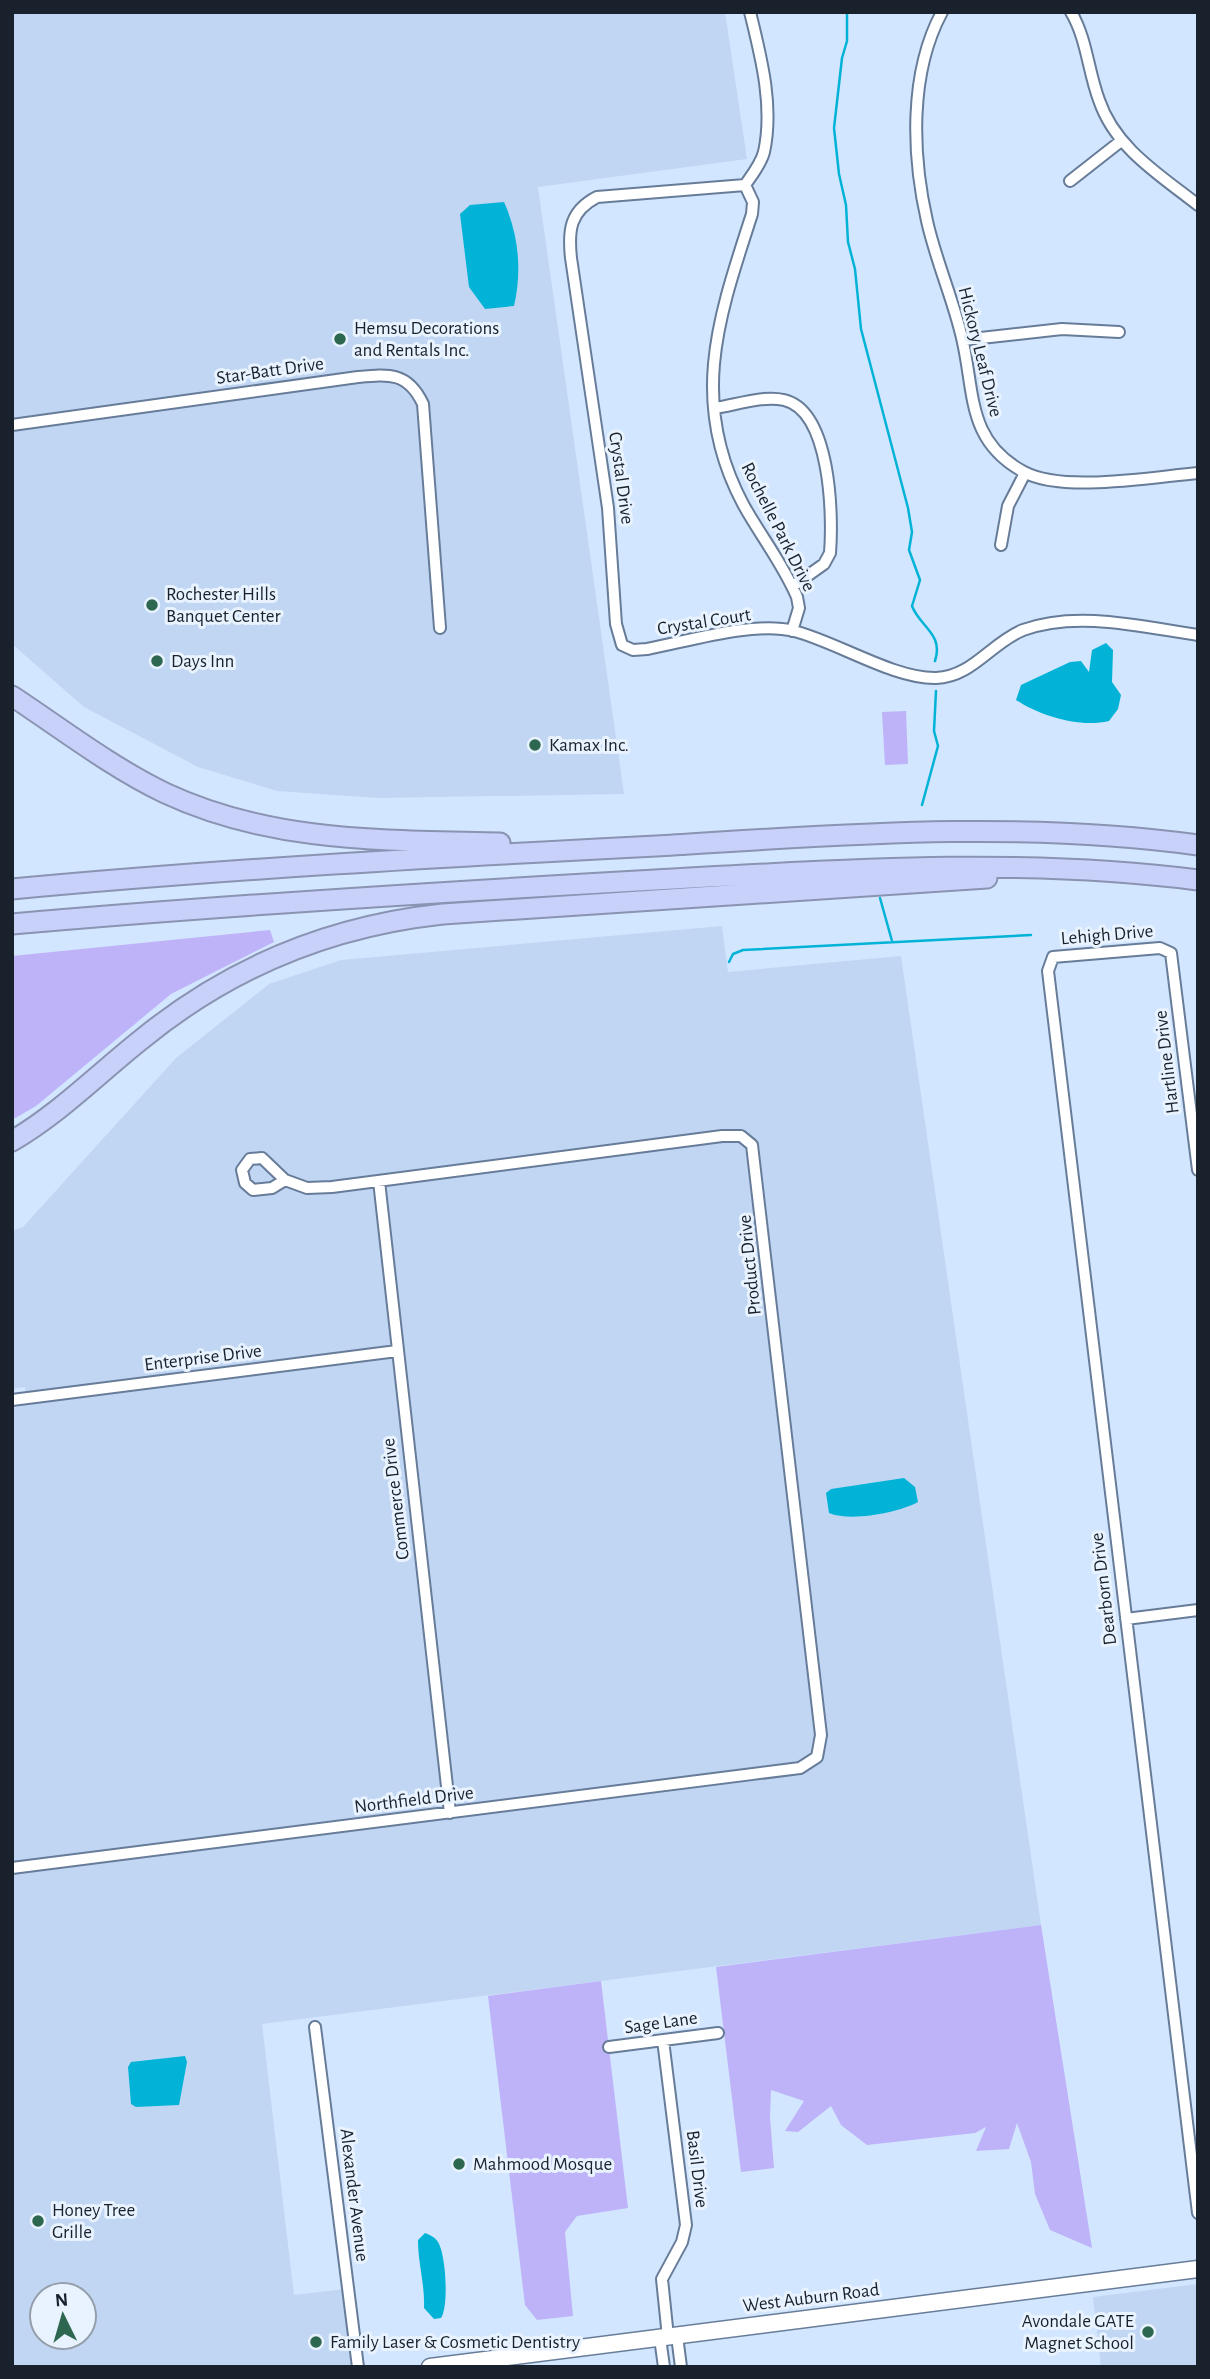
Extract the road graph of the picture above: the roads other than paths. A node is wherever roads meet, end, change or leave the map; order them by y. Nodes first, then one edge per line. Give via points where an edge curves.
1 (750, 12) edge
2 (942, 12) edge
3 (1072, 12) edge
4 (1121, 141) junction
5 (1070, 181) dead end
6 (746, 185) junction
7 (1198, 205) edge
8 (1119, 332) dead end
9 (963, 340) junction
10 (715, 408) junction
11 (12, 425) edge
12 (1025, 472) junction
13 (1198, 473) edge
14 (1001, 545) dead end
15 (793, 586) junction
16 (440, 628) dead end
17 (792, 631) junction
18 (1198, 635) edge
19 (622, 645) joint
20 (12, 696) edge
21 (1198, 845) edge
22 (641, 846) junction
23 (1119, 872) junction
24 (1198, 880) edge
25 (12, 889) edge
26 (12, 924) edge
27 (1168, 951) joint
28 (1049, 961) joint
29 (12, 1142) edge
30 (1198, 1170) edge
31 (285, 1180) dead end
32 (379, 1181) junction
33 (397, 1352) junction
34 (12, 1400) edge
35 (1198, 1610) edge
36 (1126, 1619) junction
37 (817, 1758) joint
38 (450, 1813) junction
39 (12, 1868) edge
40 (315, 2027) dead end
41 (718, 2033) dead end
42 (663, 2040) junction
43 (609, 2047) dead end
44 (1198, 2213) edge
45 (1198, 2269) edge
46 (668, 2337) junction
47 (358, 2367) edge
48 (430, 2367) edge
49 (664, 2367) edge
50 (681, 2367) edge

1 - 6 street via 764,73 766,128 764,153
2 - 9 street, Hickory Leaf Drive via 931,35 920,83 918,163 927,221
3 - 4 street via 1099,101
4 - 5 street
4 - 7 street
6 - 10 street, Rochelle Park Drive via 752,214 717,332 712,374
6 - 19 street, Crystal Drive via 609,196 587,203 572,221 569,237 608,508 617,636
8 - 9 street via 1062,328
9 - 12 street, Hickory Leaf Drive via 970,398 982,432 995,449
10 - 15 street, Rochelle Park Drive via 724,458 742,502
10 - 15 street via 784,400 811,424 828,468 830,552 824,564
11 - 16 street, Star-Batt Drive via 358,377 382,375 407,381 423,404
12 - 13 street, Hickory Leaf Drive via 1058,482
12 - 14 street via 1008,506
15 - 17 street, Rochelle Park Drive via 799,608
17 - 18 street via 928,678 962,672 1004,639 1049,624 1092,622
17 - 19 street, Crystal Court via 742,632 647,649
20 - 22 highway via 154,787 206,810 264,827 355,839
21 - 22 highway via 1104,835 971,830
22 - 25 highway via 292,866
23 - 24 highway
23 - 26 highway via 997,865 894,867 422,893
23 - 29 highway via 910,881 496,910 353,929 272,957 210,990
27 - 28 street, Lehigh Drive via 1057,956
27 - 30 street, Hartline Drive
28 - 36 street, Dearborn Drive
31 - 32 street, Product Drive via 307,1188
32 - 33 street, Commerce Drive
32 - 37 street, Product Drive via 722,1136 741,1136 752,1145 821,1735
33 - 34 street, Enterprise Drive
33 - 38 street, Commerce Drive
35 - 36 street
36 - 44 street, Dearborn Drive
37 - 38 street, Northfield Drive via 800,1768
38 - 39 street, Northfield Drive
40 - 47 street, Alexander Avenue
41 - 42 street, Sage Lane
42 - 43 street, Sage Lane
42 - 46 street, Basil Drive via 686,2225 662,2279
45 - 46 main road, West Auburn Road
46 - 48 main road, West Auburn Road
46 - 49 street
46 - 50 street

